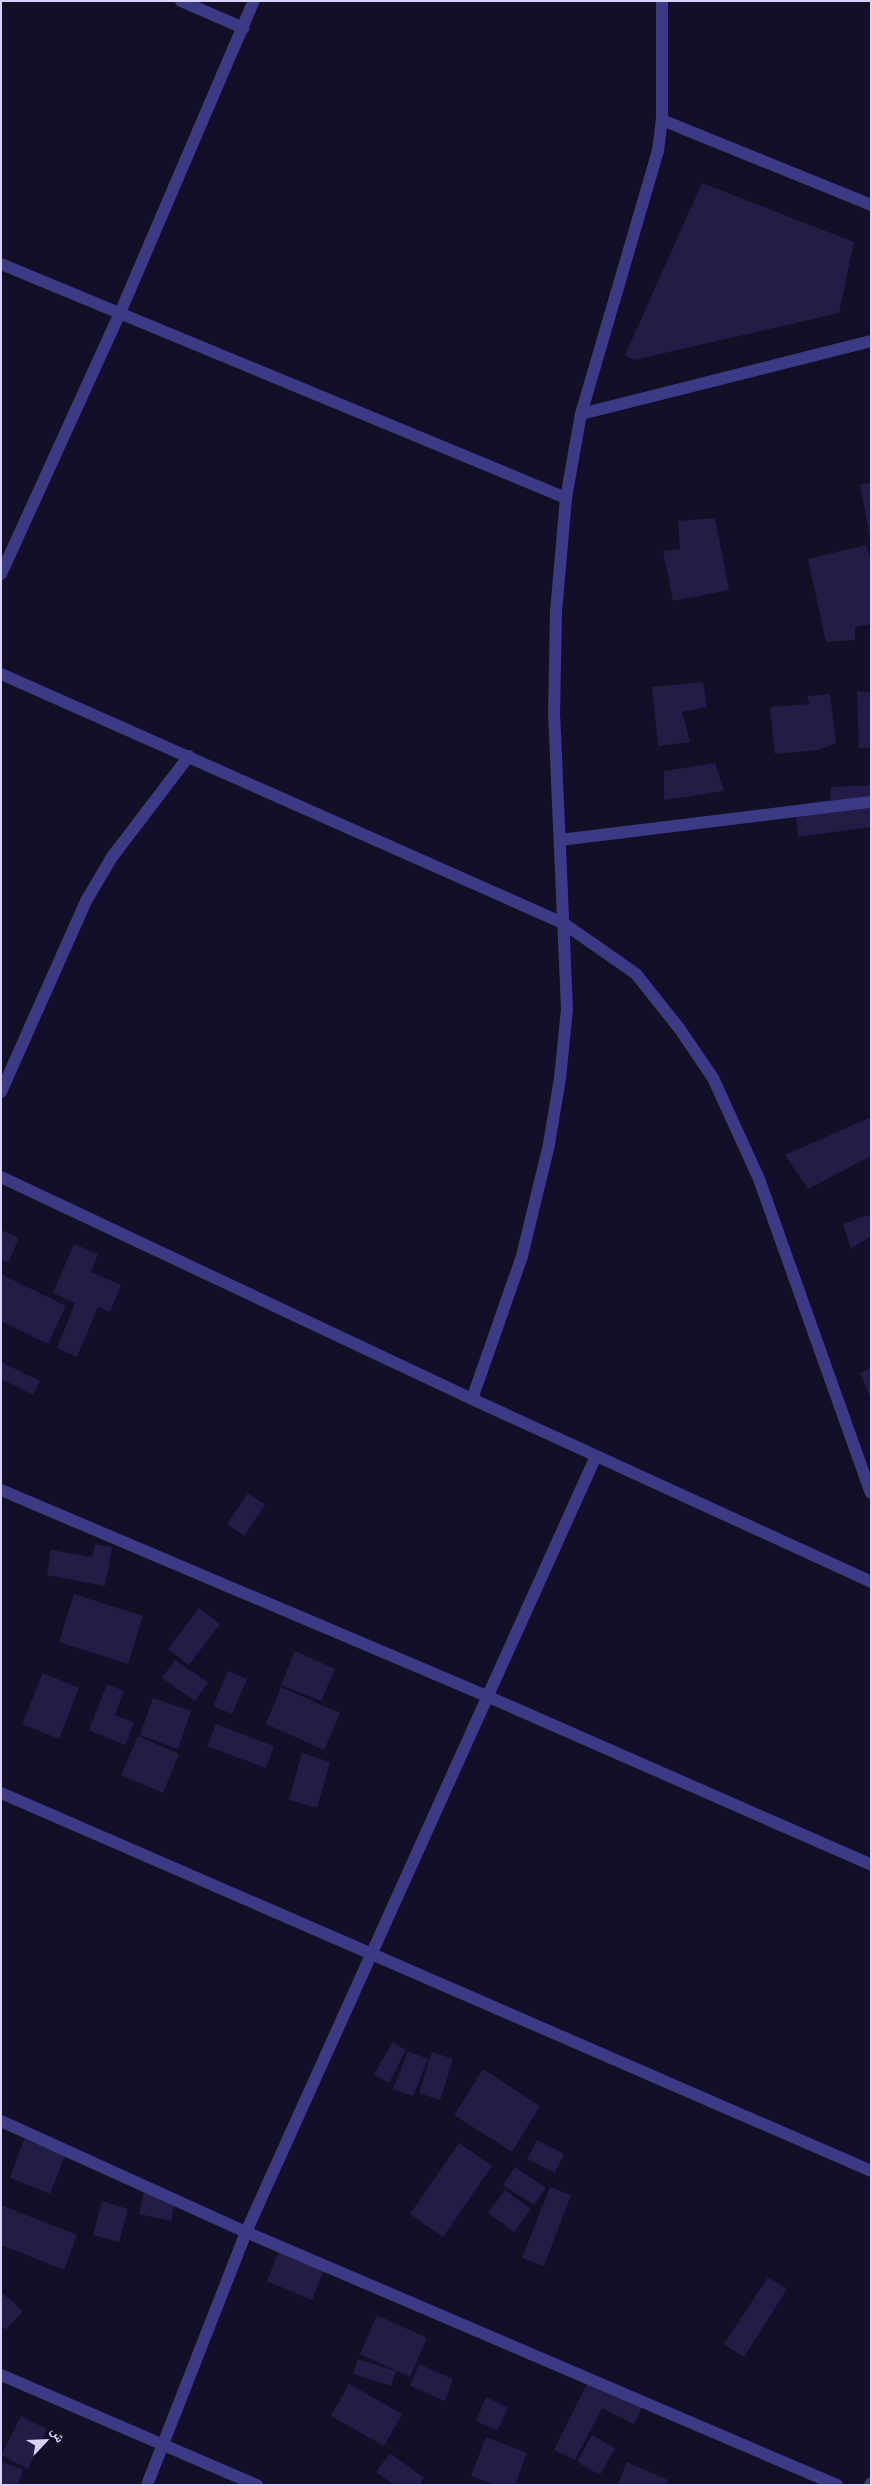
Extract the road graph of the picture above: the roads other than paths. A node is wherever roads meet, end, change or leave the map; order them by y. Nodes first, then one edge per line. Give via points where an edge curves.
1 (181, 1) edge
2 (254, 1) edge
3 (662, 1) edge
4 (243, 28) junction
5 (662, 120) junction
6 (871, 204) edge
7 (1, 264) edge
8 (120, 313) junction
9 (871, 341) edge
10 (581, 414) junction
11 (566, 498) junction
12 (1, 574) edge
13 (1, 674) edge
14 (188, 756) junction
15 (871, 802) edge
16 (560, 840) junction
17 (563, 923) junction
18 (1, 1092) edge
19 (1, 1177) edge
20 (472, 1399) junction
21 (596, 1456) junction
22 (1, 1490) edge
23 (871, 1493) edge
24 (871, 1582) edge
25 (488, 1697) junction
26 (1, 1793) edge
27 (871, 1865) edge
28 (372, 1954) junction
29 (2, 2123) edge
30 (871, 2171) edge
31 (246, 2232) junction
32 (1, 2375) edge
33 (164, 2444) junction
34 (147, 2485) edge
35 (257, 2485) edge
36 (837, 2485) edge

1 - 4 street
2 - 4 street
3 - 5 street
4 - 8 street
5 - 6 street
5 - 10 street via 658,151
7 - 8 street
8 - 11 street
8 - 12 street
9 - 10 street
10 - 11 street
11 - 16 street via 556,612 554,706
13 - 14 street
14 - 17 street
14 - 18 street via 112,857 86,901
15 - 16 street
16 - 17 street
17 - 20 street via 567,1009 549,1144 522,1256
17 - 23 street via 636,974 713,1078 759,1180
19 - 20 street
20 - 21 street
21 - 24 street
21 - 25 street
22 - 25 street
25 - 27 street
25 - 28 street
26 - 28 street
28 - 30 street
28 - 31 street
29 - 31 street
31 - 33 street
31 - 36 street
32 - 33 street
33 - 34 street
33 - 35 street

